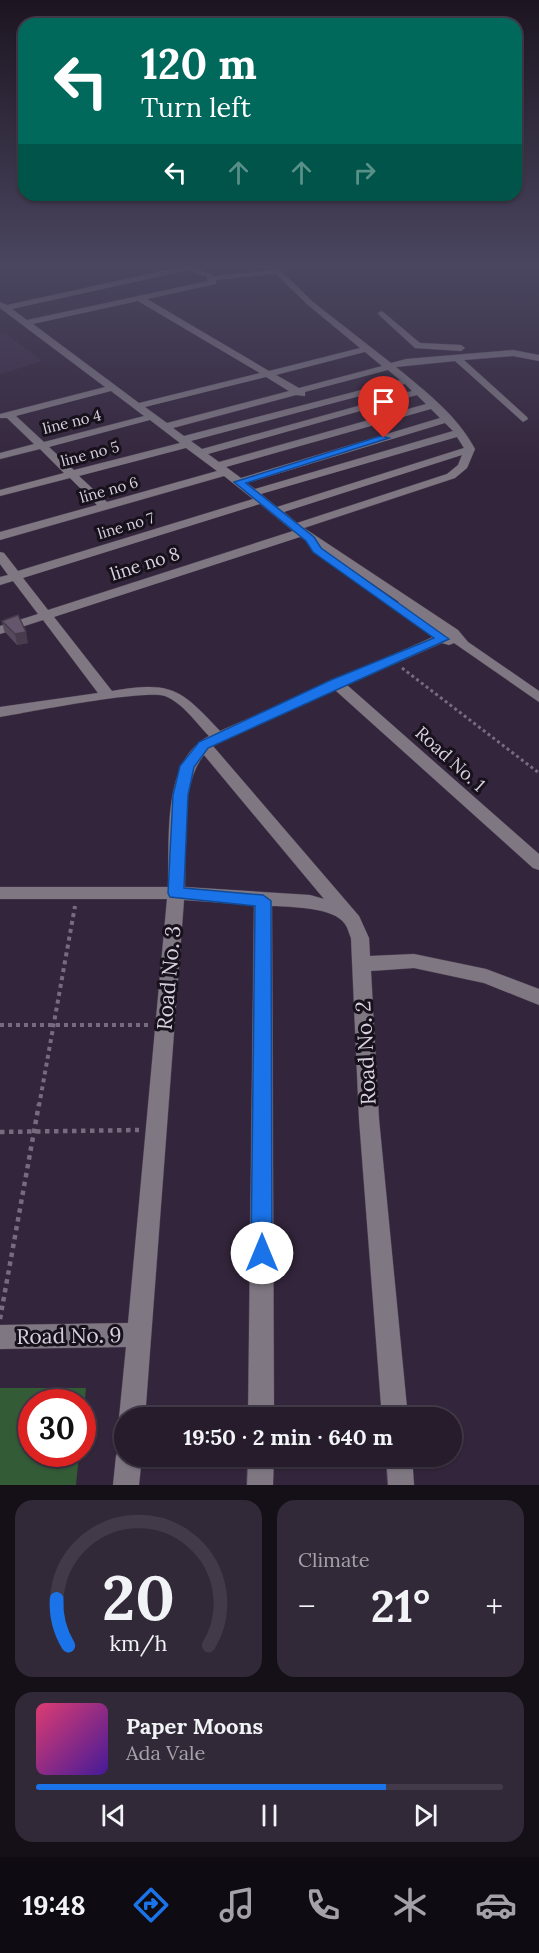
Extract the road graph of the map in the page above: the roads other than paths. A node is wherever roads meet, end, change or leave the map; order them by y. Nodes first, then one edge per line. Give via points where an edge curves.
1 (43, 335) edge
2 (204, 335) edge
3 (349, 335) edge
4 (406, 335) edge
5 (366, 349) junction
6 (499, 354) junction
7 (524, 354) junction
8 (457, 358) junction
9 (539, 358) edge
10 (389, 367) junction
11 (539, 367) edge
12 (270, 373) junction
13 (407, 381) junction
14 (111, 388) junction
15 (298, 391) junction
16 (419, 392) junction
17 (319, 404) junction
18 (433, 405) junction
19 (139, 406) junction
20 (4, 416) edge
21 (151, 417) junction
22 (447, 419) junction
23 (524, 419) dead end
24 (165, 427) junction
25 (459, 433) junction
26 (186, 442) junction
27 (41, 445) junction
28 (470, 449) junction
29 (201, 453) junction
30 (0, 456) edge
31 (221, 469) junction
32 (72, 474) junction
33 (239, 482) junction
34 (0, 493) edge
35 (257, 496) junction
36 (105, 506) junction
37 (276, 511) junction
38 (302, 533) junction
39 (0, 536) edge
40 (0, 556) edge
41 (15, 576) junction
42 (0, 581) edge
43 (47, 615) junction
44 (0, 630) edge
45 (453, 639) junction
46 (336, 683) junction
47 (108, 696) junction
48 (539, 698) edge
49 (0, 712) edge
50 (211, 741) junction
51 (539, 864) edge
52 (0, 893) edge
53 (176, 893) junction
54 (263, 901) junction
55 (353, 921) junction
56 (362, 964) junction
57 (539, 997) edge
58 (139, 1335) junction
59 (0, 1337) edge
60 (133, 1407) edge
61 (261, 1407) edge
62 (394, 1407) edge
63 (128, 1467) edge
64 (261, 1467) edge
65 (400, 1467) edge
66 (126, 1485) edge
67 (260, 1485) edge
68 (401, 1485) edge

1 - 14 street
2 - 12 street
3 - 5 street
4 - 6 street via 418,346 485,348
5 - 10 street
5 - 12 street
6 - 7 street
6 - 8 street
7 - 9 street
7 - 11 street
8 - 10 street
8 - 23 street
10 - 13 street
10 - 15 street
12 - 15 street
12 - 19 street
13 - 16 street
13 - 17 street, line no 5
14 - 19 street
14 - 20 street
15 - 17 street
15 - 24 street
16 - 18 street
16 - 29 street
17 - 26 street, line no 5
18 - 22 street
18 - 31 street, line no 6
19 - 21 street
20 - 27 street
21 - 24 street
21 - 27 street, line no 4
22 - 25 street
22 - 33 street
24 - 26 street
25 - 28 street
25 - 35 street, line no 7
26 - 29 street
26 - 32 street, line no 5
27 - 30 street, line no 4
27 - 32 street
28 - 37 street
28 - 38 street, line no 8 via 463,466 451,476
29 - 31 street
31 - 33 street
31 - 36 street, line no 6
32 - 34 street, line no 5
32 - 36 street
33 - 35 street
35 - 37 street
35 - 41 street, line no 7
36 - 39 street, line no 6
37 - 38 street
38 - 43 street, line no 8
38 - 45 street via 333,562
40 - 41 street
41 - 42 street, line no 7
41 - 43 street
43 - 44 street, line no 8
43 - 47 street
45 - 46 street, Road No. 3
45 - 48 street
46 - 50 street, Road No. 3
46 - 51 street, Road No. 1
47 - 49 street, Road No. 2
47 - 50 street, Road No. 2 via 156,689 171,692 183,700
50 - 53 street, Road No. 3 via 187,766 180,795
50 - 55 street, Road No. 2
52 - 53 street
53 - 54 street
53 - 58 street, Road No. 3
54 - 55 street via 310,902 335,908
54 - 61 street
55 - 56 street, Road No. 2 via 360,938
56 - 57 street via 414,961 486,976
56 - 62 street, Road No. 2 via 369,1119
58 - 59 street, Road No. 9
58 - 60 street, Road No. 3
63 - 66 street
64 - 67 street
65 - 68 street

